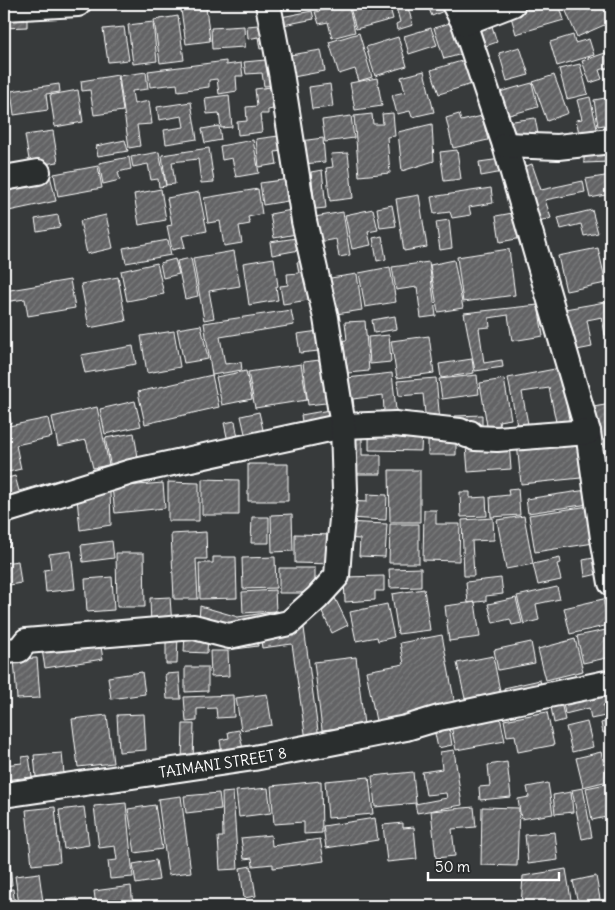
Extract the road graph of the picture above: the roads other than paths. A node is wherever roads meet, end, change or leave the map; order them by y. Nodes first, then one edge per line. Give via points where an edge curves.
1 (78, 4) edge
2 (268, 4) edge
3 (513, 4) edge
4 (4, 8) edge
5 (459, 13) edge
6 (611, 141) edge
7 (505, 146) junction
8 (38, 172) dead end
9 (4, 178) edge
10 (343, 426) junction
11 (588, 432) junction
12 (4, 511) edge
13 (611, 583) edge
14 (4, 651) edge
15 (611, 682) edge
16 (4, 796) edge

1 - 4 street
2 - 10 street via 304,221 326,318
3 - 5 street
5 - 7 street
6 - 7 street
7 - 11 street
8 - 9 street
10 - 11 street via 395,424 460,431 475,438 497,440
10 - 12 street via 131,472
10 - 14 street via 345,491 338,576 288,624 229,636 194,627 26,641 19,650
11 - 13 street
15 - 16 street, TAIMANI STREET 8 via 254,758

